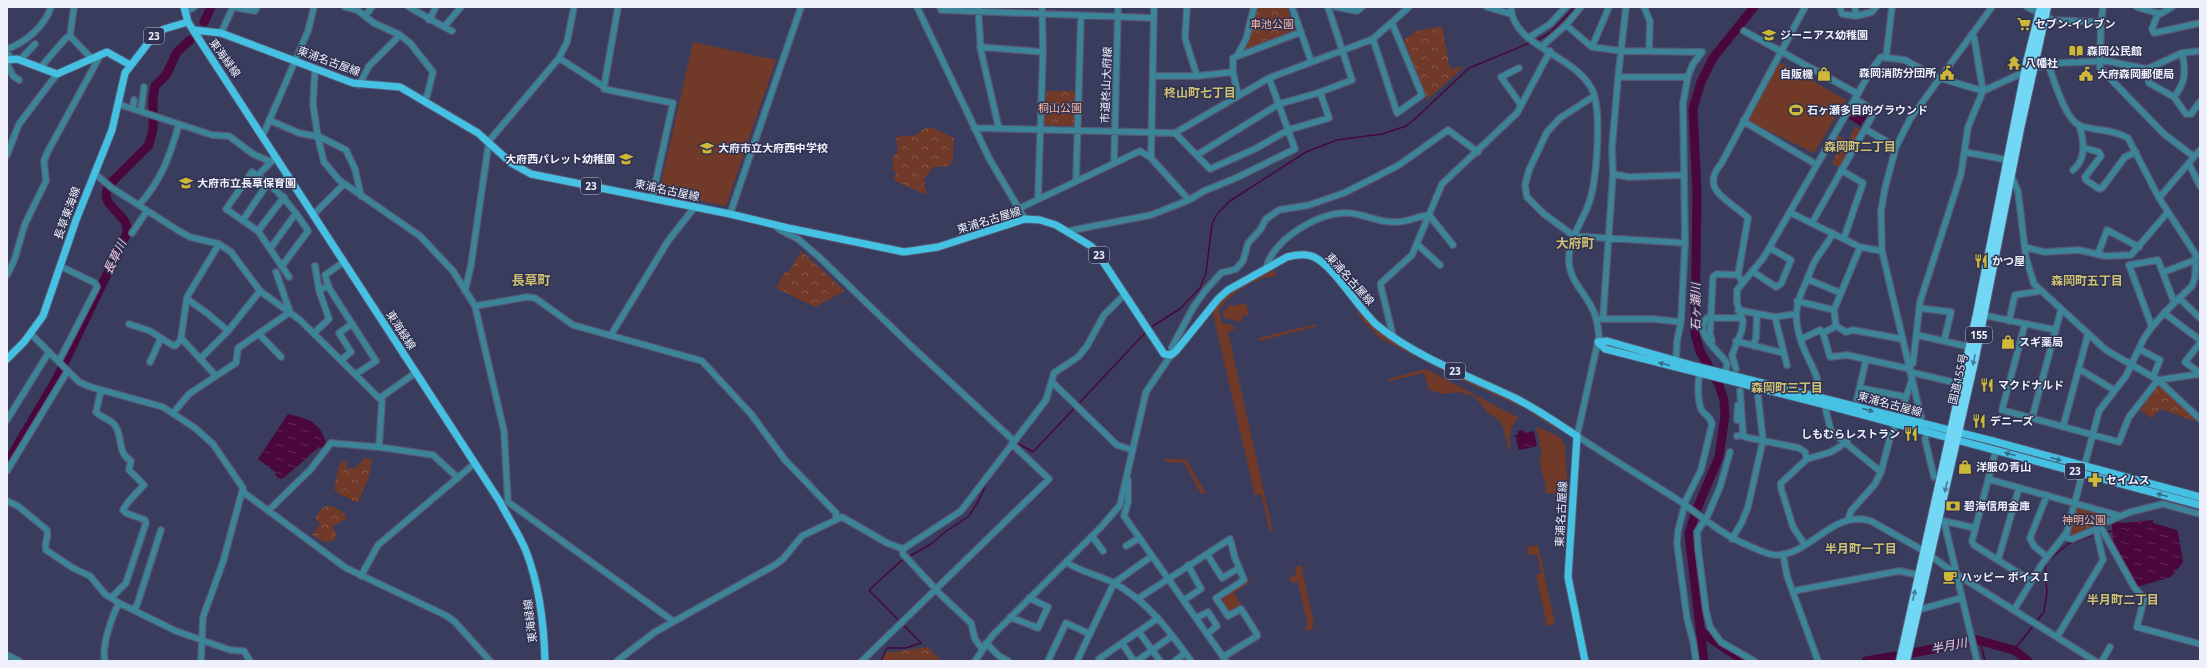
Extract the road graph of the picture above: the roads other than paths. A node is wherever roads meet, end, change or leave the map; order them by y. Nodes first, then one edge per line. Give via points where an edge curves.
1 (51, 7) edge
2 (75, 7) edge
3 (194, 7) edge
4 (234, 7) edge
5 (257, 7) edge
6 (314, 7) edge
7 (345, 7) edge
8 (372, 7) edge
9 (410, 7) edge
10 (461, 7) edge
11 (574, 7) edge
12 (618, 7) edge
13 (801, 7) edge
14 (917, 7) edge
15 (940, 7) edge
16 (1042, 7) edge
17 (1118, 7) edge
18 (1154, 7) edge
19 (1187, 7) edge
20 (1254, 7) edge
21 (1292, 7) edge
22 (1328, 7) edge
23 (1336, 7) edge
24 (1362, 7) edge
25 (1409, 7) edge
26 (1487, 7) edge
27 (1511, 7) edge
28 (1566, 7) edge
29 (1581, 7) edge
30 (1609, 7) edge
31 (1626, 7) edge
32 (1644, 7) edge
33 (1805, 7) edge
34 (1840, 7) edge
35 (1855, 7) edge
36 (1876, 7) edge
37 (1892, 7) edge
38 (1992, 7) edge
39 (2027, 7) edge
40 (2103, 7) edge
41 (2137, 7) edge
42 (2172, 7) edge
43 (435, 9) dead end
44 (185, 10) edge
45 (978, 10) edge
46 (2043, 11) edge
47 (2158, 13) junction
48 (1511, 14) junction
49 (1043, 15) junction
50 (365, 16) junction
51 (1081, 16) junction
52 (1118, 16) junction
53 (1856, 16) junction
54 (1154, 18) junction
55 (429, 20) junction
56 (188, 22) junction
57 (2101, 22) junction
58 (1392, 23) junction
59 (2200, 23) edge
60 (1566, 25) junction
61 (444, 27) junction
62 (193, 30) junction
63 (452, 31) dead end
64 (1744, 31) dead end
65 (1301, 32) junction
66 (221, 33) junction
67 (400, 35) junction
68 (1971, 35) junction
69 (70, 36) junction
70 (1530, 38) junction
71 (1374, 39) junction
72 (35, 44) dead end
73 (1539, 45) junction
74 (980, 47) junction
75 (1592, 47) junction
76 (7, 49) edge
77 (1343, 50) junction
78 (1550, 51) junction
79 (1622, 51) junction
80 (1649, 51) junction
81 (1781, 51) junction
82 (2200, 51) edge
83 (7, 52) edge
84 (101, 52) junction
85 (1043, 52) junction
86 (2182, 53) junction
87 (1237, 56) junction
88 (91, 58) junction
89 (559, 58) junction
90 (1886, 58) junction
91 (11, 61) edge
92 (295, 61) junction
93 (1312, 61) junction
94 (2100, 63) junction
95 (130, 64) junction
96 (2048, 64) junction
97 (2039, 67) dead end
98 (40, 68) junction
99 (1519, 68) dead end
100 (315, 69) junction
101 (2147, 69) junction
102 (1233, 72) junction
103 (57, 74) junction
104 (2020, 74) dead end
105 (1153, 76) junction
106 (1197, 76) junction
107 (1618, 77) junction
108 (1688, 77) junction
109 (1269, 78) junction
110 (1940, 78) junction
111 (18, 80) dead end
112 (359, 84) junction
113 (144, 86) dead end
114 (604, 86) junction
115 (1983, 91) junction
116 (1320, 92) junction
117 (1238, 95) junction
118 (1594, 96) junction
119 (1857, 96) junction
120 (2174, 97) junction
121 (134, 100) dead end
122 (423, 100) junction
123 (2200, 102) edge
124 (118, 104) junction
125 (1279, 104) junction
126 (1521, 105) junction
127 (132, 109) junction
128 (140, 111) junction
129 (269, 120) junction
130 (1743, 121) junction
131 (179, 124) junction
132 (2079, 125) junction
133 (974, 128) junction
134 (999, 128) junction
135 (1865, 129) junction
136 (1039, 130) junction
137 (1078, 130) junction
138 (1288, 130) junction
139 (1115, 132) junction
140 (1151, 133) junction
141 (1175, 133) junction
142 (263, 135) junction
143 (318, 138) junction
144 (489, 141) junction
145 (1896, 147) junction
146 (2084, 148) junction
147 (2200, 150) edge
148 (1478, 152) junction
149 (1965, 152) junction
150 (2136, 152) junction
151 (1197, 155) junction
152 (7, 156) edge
153 (2193, 156) junction
154 (1151, 158) junction
155 (274, 159) junction
156 (2008, 160) junction
157 (1114, 163) junction
158 (2189, 164) junction
159 (1817, 165) junction
160 (1841, 170) junction
161 (2073, 170) dead end
162 (94, 173) junction
163 (1613, 174) junction
164 (1684, 174) junction
165 (2011, 175) junction
166 (257, 176) junction
167 (1076, 181) junction
168 (268, 183) junction
169 (344, 184) junction
170 (2200, 186) edge
171 (361, 196) junction
172 (284, 197) junction
173 (652, 198) junction
174 (1038, 198) junction
175 (2159, 198) junction
176 (1189, 200) junction
177 (139, 205) junction
178 (694, 208) junction
179 (1020, 208) junction
180 (147, 211) junction
181 (2168, 212) junction
182 (296, 213) junction
183 (1791, 213) junction
184 (314, 214) junction
185 (730, 214) junction
186 (1429, 215) junction
187 (1025, 218) junction
188 (243, 220) junction
189 (1812, 223) junction
190 (775, 225) junction
191 (258, 231) junction
192 (1068, 232) junction
193 (132, 233) dead end
194 (1833, 233) junction
195 (1574, 236) junction
196 (1844, 238) junction
197 (1609, 239) junction
198 (1685, 243) junction
199 (219, 244) junction
200 (1417, 244) junction
201 (1453, 245) dead end
202 (1860, 247) junction
203 (2025, 247) junction
204 (2139, 247) junction
205 (1770, 248) junction
206 (270, 249) junction
207 (1882, 252) junction
208 (2098, 254) junction
209 (2198, 256) edge
210 (344, 262) junction
211 (60, 266) junction
212 (282, 266) junction
213 (315, 266) dead end
214 (1440, 266) dead end
215 (1266, 268) junction
216 (1752, 271) junction
217 (276, 272) dead end
218 (2164, 272) junction
219 (7, 275) edge
220 (1738, 275) junction
221 (2194, 277) junction
222 (289, 278) dead end
223 (1807, 279) junction
224 (1742, 281) junction
225 (2200, 281) edge
226 (328, 286) junction
227 (319, 290) junction
228 (260, 291) junction
229 (465, 291) junction
230 (2040, 291) junction
231 (1841, 293) junction
232 (1125, 294) junction
233 (2179, 298) junction
234 (187, 299) junction
235 (1797, 301) junction
236 (2174, 302) junction
237 (475, 306) junction
238 (1919, 308) junction
239 (1738, 310) junction
240 (1834, 310) junction
241 (2061, 310) junction
242 (290, 312) junction
243 (2164, 312) junction
244 (1757, 314) junction
245 (1795, 314) junction
246 (1983, 315) junction
247 (1774, 317) junction
248 (1603, 318) junction
249 (1711, 318) junction
250 (1742, 318) junction
251 (2200, 318) edge
252 (1597, 321) junction
253 (2009, 321) junction
254 (1681, 322) junction
255 (129, 324) dead end
256 (352, 324) junction
257 (2025, 324) junction
258 (1836, 326) junction
259 (2152, 327) junction
260 (2056, 330) junction
261 (228, 332) junction
262 (314, 333) junction
263 (1823, 333) junction
264 (31, 334) junction
265 (259, 334) junction
266 (2088, 334) junction
267 (611, 335) junction
268 (1916, 335) junction
269 (1393, 336) junction
270 (161, 338) junction
271 (182, 339) junction
272 (1801, 339) junction
273 (1902, 339) junction
274 (1712, 341) dead end
275 (1736, 341) junction
276 (1944, 341) junction
277 (1598, 342) junction
278 (2200, 342) edge
279 (1753, 346) junction
280 (1970, 347) junction
281 (2139, 349) junction
282 (49, 352) junction
283 (1783, 353) junction
284 (1172, 355) junction
285 (281, 357) dead end
286 (200, 358) junction
287 (7, 359) edge
288 (341, 360) junction
289 (1676, 360) junction
290 (1866, 360) junction
291 (59, 361) junction
292 (150, 362) dead end
293 (2132, 364) junction
294 (1787, 365) dead end
295 (1736, 369) dead end
296 (1910, 369) junction
297 (2079, 369) junction
298 (68, 372) junction
299 (415, 373) junction
300 (2200, 373) edge
301 (356, 374) junction
302 (1701, 374) junction
303 (1724, 375) junction
304 (216, 376) junction
305 (2153, 377) junction
306 (1912, 379) junction
307 (2158, 380) junction
308 (1052, 382) junction
309 (1961, 384) junction
310 (1739, 387) junction
311 (1860, 388) junction
312 (101, 390) junction
313 (2114, 390) junction
314 (1758, 396) dead end
315 (1818, 396) junction
316 (1906, 397) junction
317 (380, 398) junction
318 (1857, 399) dead end
319 (1826, 405) junction
320 (174, 412) junction
321 (2032, 418) junction
322 (2200, 419) edge
323 (7, 420) edge
324 (1737, 420) dead end
325 (1898, 421) junction
326 (1919, 423) junction
327 (2063, 427) junction
328 (1927, 432) junction
329 (1953, 435) junction
330 (2094, 435) junction
331 (1577, 436) junction
332 (1763, 440) junction
333 (1847, 442) junction
334 (1014, 444) junction
335 (376, 447) dead end
336 (1132, 450) junction
337 (1996, 450) junction
338 (1730, 452) dead end
339 (1807, 459) junction
340 (474, 464) junction
341 (7, 470) edge
342 (2084, 470) junction
343 (1881, 472) junction
344 (1128, 477) junction
345 (458, 478) junction
346 (1934, 478) dead end
347 (1988, 479) junction
348 (2019, 488) junction
349 (243, 492) junction
350 (2047, 495) junction
351 (2200, 497) edge
352 (7, 501) edge
353 (505, 503) junction
354 (2075, 503) junction
355 (2200, 505) edge
356 (1684, 506) junction
357 (268, 511) junction
358 (2200, 514) edge
359 (2120, 516) junction
360 (836, 519) junction
361 (1703, 519) junction
362 (1848, 520) junction
363 (1975, 528) junction
364 (2098, 528) junction
365 (161, 530) dead end
366 (1092, 536) junction
367 (2065, 537) junction
368 (1139, 538) junction
369 (1732, 539) junction
370 (1805, 545) junction
371 (1126, 546) dead end
372 (1103, 551) dead end
373 (1927, 553) junction
374 (905, 554) junction
375 (1207, 554) junction
376 (1783, 554) junction
377 (1152, 556) junction
378 (2047, 557) junction
379 (1998, 560) junction
380 (1066, 562) junction
381 (1188, 565) junction
382 (1239, 568) junction
383 (1956, 574) junction
384 (1919, 575) junction
385 (361, 576) junction
386 (1168, 578) junction
387 (2031, 581) junction
388 (1114, 583) junction
389 (936, 590) junction
390 (1794, 591) junction
391 (111, 598) junction
392 (1029, 598) junction
393 (1139, 598) junction
394 (1961, 598) junction
395 (1184, 600) junction
396 (119, 603) junction
397 (133, 610) junction
398 (1918, 610) junction
399 (2014, 610) junction
400 (1010, 617) junction
401 (1158, 618) junction
402 (1196, 618) junction
403 (673, 621) junction
404 (1139, 632) junction
405 (1090, 634) junction
406 (1207, 634) junction
407 (1172, 636) junction
408 (2057, 637) junction
409 (201, 639) junction
410 (986, 643) junction
411 (1122, 643) junction
412 (2200, 644) edge
413 (2110, 647) dead end
414 (982, 649) junction
415 (1152, 650) junction
416 (1185, 654) junction
417 (7, 655) edge
418 (1099, 659) dead end
419 (1225, 659) edge
420 (19, 661) edge
421 (105, 661) edge
422 (201, 661) edge
423 (250, 661) edge
424 (490, 661) edge
425 (545, 661) edge
426 (618, 661) edge
427 (862, 661) edge
428 (975, 661) edge
429 (1008, 661) edge
430 (1048, 661) edge
431 (1077, 661) edge
432 (1134, 661) edge
433 (1137, 661) edge
434 (1160, 661) edge
435 (1175, 661) edge
436 (1191, 661) edge
437 (1585, 661) edge
438 (1696, 661) edge
439 (1754, 661) edge
440 (1818, 661) edge
441 (1900, 661) edge
442 (1906, 661) edge
443 (1977, 661) edge
444 (2094, 661) edge
445 (2102, 661) edge

1 - 76 street via 42,24 17,46
2 - 69 street
3 - 44 street
4 - 5 street via 255,11
4 - 66 street
6 - 92 street via 308,31
7 - 50 street via 357,10
8 - 50 street
9 - 55 street
10 - 61 street
11 - 89 street via 567,42
12 - 114 street
13 - 185 street
14 - 133 street
15 - 45 street via 941,10
16 - 49 street
17 - 52 street, 市道柊山大府線
18 - 54 street
19 - 106 street via 1186,38
20 - 87 street via 1246,39
21 - 65 street
22 - 77 street
23 - 24 street via 1357,11
25 - 58 street
26 - 48 street
27 - 48 street
28 - 70 street via 1550,24
29 - 60 street
30 - 75 street
31 - 79 street
32 - 80 street via 1650,21
33 - 81 street
34 - 53 street via 1842,14
35 - 53 street
36 - 53 street via 1872,12
37 - 90 street
38 - 68 street
39 - 46 street
40 - 57 street
41 - 47 street
42 - 47 street via 2164,13
43 - 55 street
44 - 56 main road
45 - 49 street
45 - 74 street
46 - 57 street via 2059,21
46 - 156 highway, 国道155号 / 155
46 - 165 highway, 国道155号 / 155
47 - 59 street via 2152,29 2154,33
48 - 70 street via 1517,27
49 - 51 street
49 - 85 street
50 - 67 street
51 - 52 street
51 - 137 street
52 - 54 street
52 - 139 street, 市道柊山大府線
54 - 105 street
55 - 61 street
56 - 62 main road
56 - 95 main road, 23 via 164,29 152,38
57 - 94 street
58 - 71 street
58 - 71 street via 1422,95 1397,113
60 - 73 street
60 - 75 street
61 - 63 street
62 - 66 main road, 東浦名古屋線 / 23
62 - 142 main road, 東海緑線
64 - 81 street
65 - 87 street
65 - 93 street
66 - 92 main road, 東浦名古屋線 / 23
67 - 112 street via 370,64
67 - 122 street via 410,42 433,72 427,96
68 - 110 street
68 - 115 street via 1974,37 1978,54
69 - 88 street
69 - 98 street
70 - 73 street
71 - 77 street
72 - 91 street
73 - 78 street
74 - 85 street
74 - 134 street
75 - 79 street
77 - 93 street
77 - 116 street via 1352,80
78 - 118 street via 1581,74
78 - 126 street
79 - 80 street
79 - 107 street
80 - 108 street via 1702,52
81 - 119 street
81 - 130 street
82 - 86 street
83 - 91 street
84 - 88 main road
84 - 95 main road via 107,52
84 - 219 street via 98,62 47,153 44,161 46,182 25,224
85 - 136 street
86 - 101 street
86 - 120 street via 2186,70 2184,81
87 - 102 street via 1233,58
88 - 103 main road
89 - 114 street
89 - 144 street
90 - 110 street via 1905,60
90 - 119 street via 1878,59
91 - 98 main road
91 - 111 street via 14,76
92 - 100 main road, 東浦名古屋線 / 23
92 - 129 street
93 - 109 street
94 - 96 street
94 - 101 street via 2107,61
94 - 153 street via 2104,75 2164,134
95 - 124 main road, 長草東海線
96 - 97 street
96 - 132 street via 2069,117
98 - 103 main road
99 - 126 street via 1501,77
100 - 112 main road, 東浦名古屋線 / 23
100 - 143 street via 313,104
101 - 120 street via 2149,83
102 - 106 street
102 - 117 street
103 - 152 street via 19,124
104 - 115 street
105 - 106 street
105 - 140 street
107 - 108 street
107 - 163 street via 1612,148
108 - 164 street via 1682,113
109 - 117 street
109 - 125 street
110 - 115 street
110 - 145 street via 1910,119
112 - 122 main road, 東浦名古屋線 / 23 via 391,85
113 - 128 street
114 - 173 street via 604,89 673,103
115 - 149 street via 1968,127
116 - 125 street
116 - 138 street via 1329,118
117 - 141 street
118 - 195 street via 1594,183
118 - 195 street via 1560,118 1548,132 1524,186 1533,204
119 - 135 street via 1875,111
119 - 159 street
120 - 123 street via 2186,114 2191,114
121 - 127 street
122 - 144 main road, 東浦名古屋線 / 23
124 - 127 street
124 - 162 main road, 長草東海線 via 112,130
125 - 138 street
125 - 151 street
126 - 148 street via 1511,121
127 - 128 street
128 - 131 street
129 - 142 street
129 - 143 street
130 - 159 street
130 - 220 street via 1712,179 1721,197 1748,218
131 - 155 street via 212,135 229,136 253,154
131 - 177 street via 154,189
132 - 146 street
132 - 150 street via 2119,133 2128,138
133 - 134 street
133 - 179 street via 990,160
134 - 136 street
135 - 145 street
135 - 160 street
136 - 137 street
136 - 174 street
137 - 139 street
137 - 167 street
138 - 151 street via 1255,149 1210,169
138 - 176 street via 1295,149
139 - 140 street
139 - 157 street, 市道柊山大府線
140 - 141 street
140 - 154 street
141 - 151 street
142 - 155 main road, 東海緑線
143 - 169 street via 324,162
143 - 171 street via 348,153
144 - 173 main road, 東浦名古屋線 / 23 via 511,163 531,174
144 - 229 street
145 - 207 street via 1881,211
146 - 150 street via 2098,152 2101,156 2085,177 2099,189 2125,157
146 - 161 street via 2080,162
147 - 153 street
148 - 186 street via 1442,184
148 - 284 street via 1448,130 1399,165 1344,193 1308,205 1279,210 1266,219 1260,230 1251,238 1245,249 1243,261 1236,269 1221,274 1205,291 1175,340
149 - 156 street
149 - 238 street via 1955,198
150 - 175 street
153 - 158 street
154 - 157 street via 1140,151
154 - 176 street
155 - 166 street
155 - 184 main road, 東海緑線
156 - 280 highway, 国道155号 / 155
157 - 167 street
158 - 170 street
158 - 175 street
159 - 183 street
160 - 189 street
160 - 196 street via 1863,184
162 - 177 street via 106,184
162 - 211 main road, 長草東海線
163 - 164 street via 1629,177
163 - 197 street
164 - 198 street
165 - 203 street via 2020,200
165 - 246 highway, 国道155号 / 155
166 - 168 street
166 - 188 street via 252,172 226,209
167 - 174 street
168 - 172 street
168 - 188 street
169 - 171 street
169 - 184 street
171 - 229 street via 420,236 448,266
172 - 182 street
172 - 191 street
173 - 178 main road, 東浦名古屋線 / 23
174 - 179 street
175 - 181 street
176 - 192 street via 1151,215
177 - 180 street
178 - 185 main road, 東浦名古屋線 / 23
178 - 267 street via 668,241
179 - 187 street
180 - 193 street
180 - 199 street via 190,237
181 - 204 street
181 - 209 street
182 - 206 street
182 - 212 street via 308,231
183 - 189 street
183 - 205 street
184 - 210 main road, 東海緑線
185 - 190 main road, 東浦名古屋線 / 23
186 - 200 street
186 - 201 street
186 - 215 street via 1415,220 1395,222 1357,214 1324,216 1303,227 1275,250 1269,257
187 - 190 main road, 東浦名古屋線 / 23 via 938,247 913,252 897,251
187 - 192 main road, 東浦名古屋線 / 23 via 1040,220
188 - 191 street
189 - 194 street
190 - 334 street via 798,239 818,256
191 - 206 street
192 - 232 main road, 東浦名古屋線 / 23 via 1091,246
194 - 196 street
194 - 223 street
195 - 197 street
195 - 252 street via 1568,257 1570,274 1592,307
196 - 202 street
197 - 198 street
197 - 248 street
198 - 254 street
199 - 228 street via 240,262
199 - 234 street
200 - 214 street
200 - 269 street via 1405,263 1382,283
202 - 207 street
202 - 231 street
203 - 208 street via 2044,252 2079,250
203 - 230 street via 2034,284
204 - 208 street via 2132,255
204 - 208 street via 2106,230
205 - 216 street
205 - 216 street via 1791,260 1781,284 1776,287
206 - 212 street
207 - 273 street
209 - 218 street
209 - 221 street
210 - 226 street via 325,275
210 - 299 main road, 東海緑線
211 - 264 main road, 長草東海線 via 43,316
211 - 291 street via 97,286
212 - 222 street
213 - 227 street
215 - 269 main road, 東浦名古屋線 / 23 via 1287,257 1314,257 1333,274 1377,325
215 - 284 main road, 東浦名古屋線 / 23 via 1228,290 1218,299
216 - 224 street
217 - 242 street
218 - 236 street
218 - 259 street via 2158,260 2129,265
220 - 224 street
220 - 249 street via 1714,274
221 - 225 street
221 - 233 street via 2192,286
223 - 231 street
223 - 235 street
224 - 239 street via 1736,296
226 - 227 street
226 - 256 street
227 - 262 street via 330,317
228 - 242 street
228 - 261 street
229 - 237 street
230 - 241 street
230 - 253 street via 2015,296
231 - 240 street
232 - 284 main road, 東浦名古屋線 / 23 via 1164,354
232 - 308 street via 1104,315 1088,346 1078,357 1054,373
233 - 236 street
233 - 251 street
234 - 261 street via 207,312
234 - 271 street
235 - 240 street
235 - 245 street
236 - 243 street
237 - 267 street via 527,297 535,298 573,325
237 - 353 street via 504,431
238 - 268 street
238 - 276 street via 1951,312
239 - 244 street
239 - 250 street
240 - 258 street
241 - 260 street
241 - 266 street
242 - 262 street
242 - 265 street
243 - 259 street
243 - 278 street
244 - 247 street
244 - 279 street
245 - 247 street
245 - 272 street
246 - 253 street
246 -> 329 highway, 国道155号 / 155
247 - 283 street
248 - 252 street
248 - 254 street
249 - 250 street
249 - 274 street
249 - 303 street via 1706,318 1704,323 1706,337 1727,363
250 - 275 street via 1742,330
252 - 277 street
253 - 257 street
254 - 289 street
255 - 270 street via 150,331
256 - 288 street via 339,333 351,352
256 - 301 street via 376,361
257 - 260 street
257 - 321 street via 2002,410
258 - 263 street
258 - 273 street via 1846,332 1853,330
259 - 281 street
260 - 321 street
261 - 286 street
262 - 288 street
263 - 272 street via 1820,330
263 - 290 street via 1830,357 1847,355
264 - 282 street
264 - 287 main road, 長草東海線
265 - 285 street
265 - 304 street via 238,348 237,361
266 - 293 street via 2106,350
266 - 297 street
267 - 360 street via 702,361 751,414 785,460 836,513
268 - 276 street
268 - 296 street
269 - 331 main road, 東浦名古屋線 / 23 via 1456,372 1541,412
270 - 271 street via 175,346
270 - 292 street
271 - 286 street
272 - 315 street via 1816,374
273 - 296 street
275 - 279 street
275 - 295 street via 1732,356
276 - 280 street
277 - 289 main road, 東浦名古屋線 / 23 via 1607,341
302 -> 277 main road, 東浦名古屋線 / 23 via 1604,348
277 - 331 street
278 - 300 street via 2185,362
279 - 283 street
280 - 309 highway, 国道155号 / 155
281 - 293 street
281 - 305 street via 2160,360
282 - 291 street
282 - 323 street
283 - 294 street
284 - 336 street via 1146,392
286 - 304 street
288 - 301 street
289 - 303 main road, 東浦名古屋線 / 23
290 - 296 street
290 - 311 street
291 - 298 street
293 - 305 street
293 - 313 street
296 - 306 street
296 - 309 street
297 - 313 street
297 - 327 street
298 - 312 street via 85,385
298 - 341 street
299 - 317 street
299 - 340 main road, 東海緑線
300 - 307 street
301 - 317 street
302 - 303 main road, 東浦名古屋線 / 23
302 - 356 street via 1698,380 1701,408 1712,424 1701,470
303 - 310 main road, 東浦名古屋線 / 23
303 - 315 main road, 東浦名古屋線 / 23
304 - 320 street via 189,394
305 - 307 street
306 - 316 street
306 - 326 street via 1921,417
307 - 322 street
307 - 330 street via 2129,418 2119,442
308 - 334 street via 1046,400
308 - 336 street via 1117,445
309 - 329 highway, 国道155号 / 155
310 - 319 main road, 東浦名古屋線 / 23
310 - 324 street
310 - 332 street via 1740,436
311 - 316 street
311 - 318 street
312 - 320 street via 154,403
312 - 391 street via 96,412 112,421 116,427 121,450 131,461 130,470 144,485 123,510 145,520 146,523 126,583
313 - 330 street via 2099,411
314 - 332 street
315 -> 325 main road, 東浦名古屋線 / 23
316 - 325 street
317 - 345 street via 383,408 379,447 433,455
319 - 325 main road, 東浦名古屋線 / 23
319 - 333 street via 1831,431
320 - 349 street via 213,444 243,488
321 - 327 street
325 - 326 main road, 東浦名古屋線 / 23
325 - 328 main road, 東浦名古屋線 / 23
325 - 343 street via 1890,438
326 - 329 main road, 東浦名古屋線 / 23
327 - 330 street
328 - 329 main road, 東浦名古屋線 / 23
328 - 346 street via 1925,439
329 - 337 main road, 東浦名古屋線 / 23
329 -> 342 main road, 東浦名古屋線 / 23
329 - 373 highway, 国道155号 / 155
330 - 342 street
331 - 356 street
331 - 437 main road, 東浦名古屋線 via 1568,577
332 - 339 street via 1799,448
332 - 369 street via 1746,515
333 - 339 street via 1831,452
333 - 343 street
334 - 374 street via 961,511
334 - 389 street via 1049,480
335 - 357 street via 331,443 311,469
336 - 344 street
342 -> 337 main road, 東浦名古屋線 / 23
337 - 347 street
338 - 361 street via 1725,475
339 - 370 street via 1785,478 1780,486 1793,527
340 - 345 street
340 - 353 main road, 東海緑線
342 - 351 main road, 東浦名古屋線 / 23
342 - 354 street
355 -> 342 main road, 東浦名古屋線 / 23
343 - 362 street via 1875,484 1851,511
344 - 366 street via 1120,505
344 - 368 street via 1128,502 1124,516
345 - 385 street via 378,545
347 - 348 street
347 - 363 street
348 - 350 street
348 - 379 street
349 - 357 street
349 - 409 street via 223,562 203,618
350 - 354 street
350 - 378 street via 2030,538 2034,546
352 - 391 street via 18,506 47,530 46,550 90,576
353 - 403 street
353 - 425 main road, 東海緑線 via 526,551 537,589 544,627
354 - 359 street
354 - 367 street
356 - 361 street
356 - 438 street via 1677,544
357 - 385 street via 333,560
358 - 359 street via 2163,504
359 - 364 street
360 - 374 street via 846,518
360 - 403 street via 802,536 775,565
361 - 369 street
361 - 439 street via 1697,536 1710,627 1721,642
362 - 370 street via 1834,525
362 - 373 street via 1862,518 1871,521
363 - 379 street via 1972,541 1974,545
363 - 383 street via 1944,521
364 - 367 street via 2072,539
364 - 408 street via 2103,560
364 - 412 street via 2134,588 2144,599 2137,627
365 - 397 street via 137,605
366 - 372 street
366 - 380 street
367 - 378 street
368 - 371 street
368 - 377 street
369 - 376 street via 1770,554
370 - 376 street
373 - 383 street
373 - 384 highway, 国道155号 / 155
373 - 398 highway, 国道155号 / 155
374 - 389 street
375 - 381 street
375 - 382 street via 1222,578
375 - 382 street via 1230,539
376 - 390 street via 1787,576
377 - 386 street
377 - 388 street
378 - 387 street
379 - 387 street
380 - 388 street
380 - 392 street
381 - 386 street
381 - 395 street via 1201,589
382 - 419 street via 1244,580 1216,598 1228,616 1241,610 1257,634
383 - 394 street
383 - 399 street
384 - 390 street via 1899,570
441 -> 384 highway, 国道155号 / 155
385 - 424 street via 447,616
386 - 393 street
386 - 395 street
387 - 399 street
388 - 393 street
388 - 405 street
389 - 414 street via 971,623 975,640
389 - 427 street
390 - 440 street
391 - 396 street
392 - 400 street
392 - 400 street via 1048,607 1038,628
393 - 401 street
394 - 398 street
394 - 443 street
395 - 402 street
396 - 397 street
396 - 421 street via 108,634
397 - 409 street via 176,631
398 - 442 highway, 国道155号 / 155
399 - 408 street
400 - 410 street
401 - 404 street
401 - 407 street
402 - 406 street
402 - 406 street via 1206,612 1214,621 1217,627
403 - 426 street via 645,638
404 - 411 street
404 - 415 street
405 - 430 street via 1066,623
405 - 431 street
406 - 419 street
407 - 415 street
407 - 416 street
408 - 444 street
409 - 422 street
409 - 423 street via 230,650 244,650
410 - 414 street
410 - 429 street
411 - 418 street
411 - 432 street
413 - 445 street
414 - 428 street
415 - 433 street
415 - 434 street
416 - 435 street
416 - 436 street
417 - 420 street

